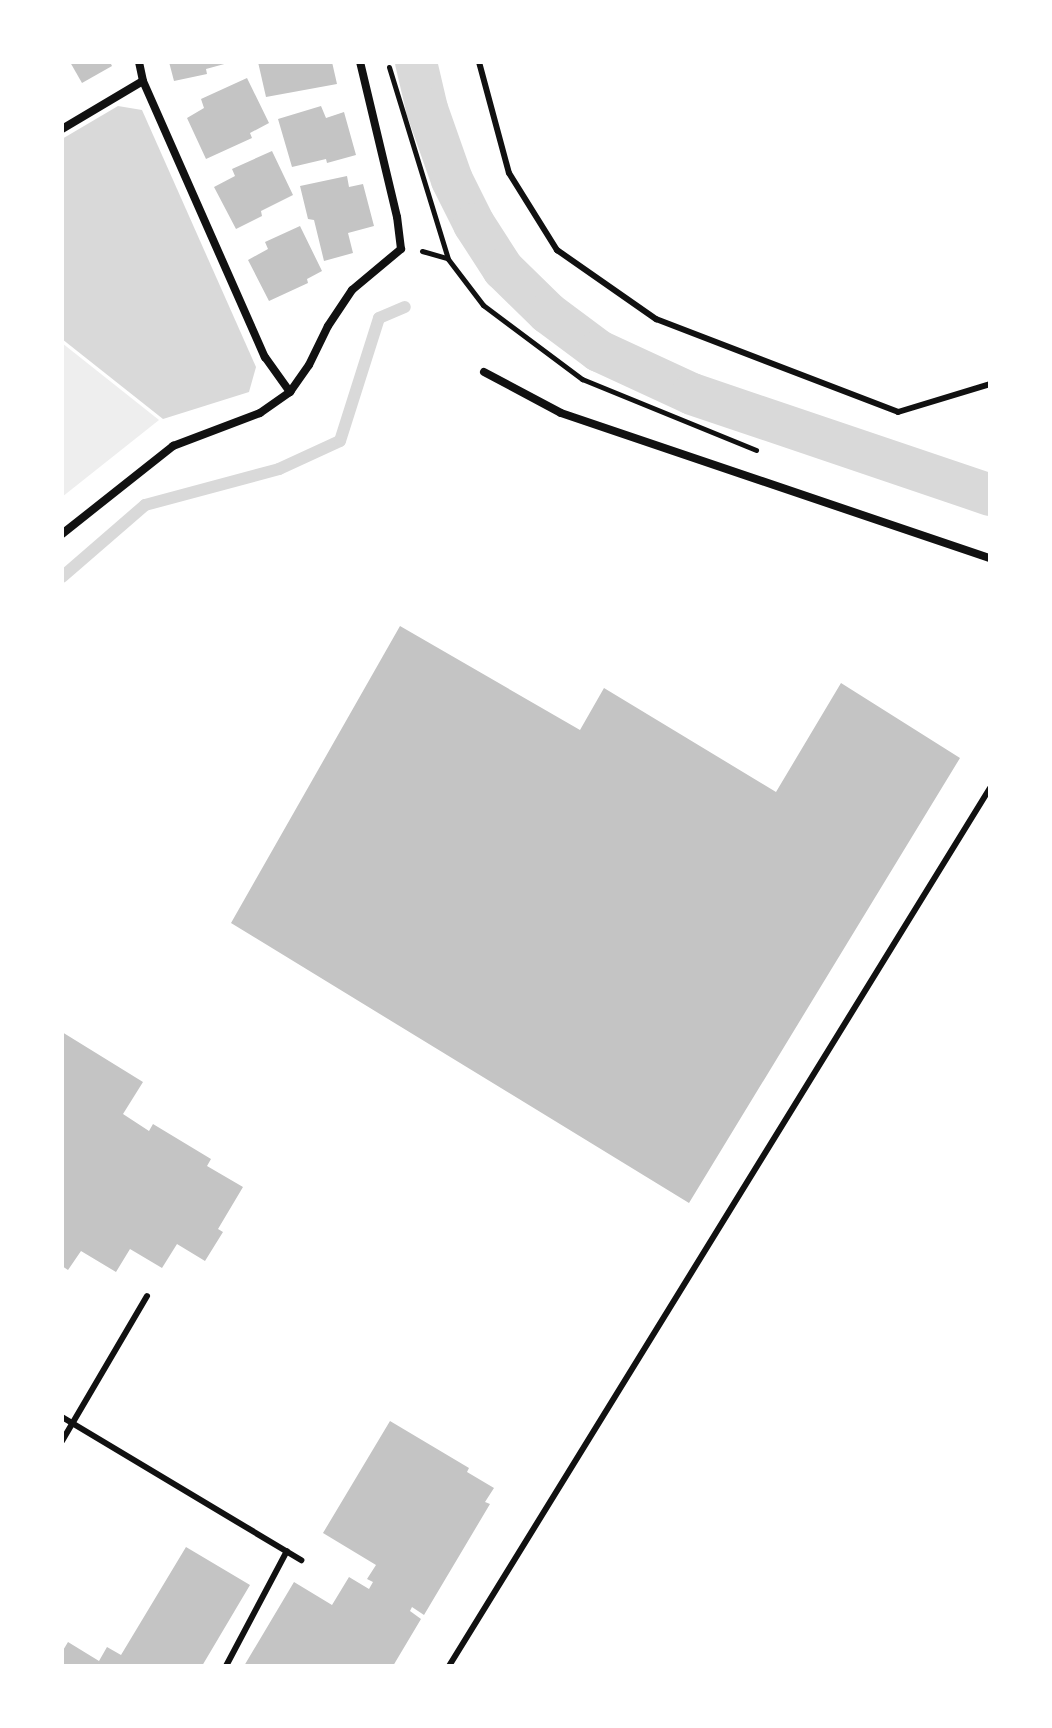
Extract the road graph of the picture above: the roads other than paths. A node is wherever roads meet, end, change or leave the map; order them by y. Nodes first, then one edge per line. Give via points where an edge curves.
1 (139, 62) edge
2 (360, 62) edge
3 (479, 62) edge
4 (143, 81) junction
5 (62, 129) edge
6 (484, 372) dead end
7 (990, 384) edge
8 (290, 392) junction
9 (62, 534) edge
10 (990, 558) edge
11 (990, 788) edge
12 (147, 1296) dead end
13 (62, 1417) edge
14 (71, 1425) junction
15 (62, 1441) edge
16 (287, 1551) junction
17 (301, 1560) dead end
18 (226, 1666) edge
19 (449, 1666) edge

1 - 4 street
2 - 8 street via 401,249 352,290
3 - 7 lane via 509,173 557,250 656,319 898,412
4 - 5 street
4 - 8 street via 265,357
6 - 10 street via 561,413
8 - 9 street via 260,413 173,446
11 - 19 lane
12 - 14 lane
13 - 14 lane
14 - 15 lane
14 - 16 lane
16 - 17 lane
16 - 18 lane

